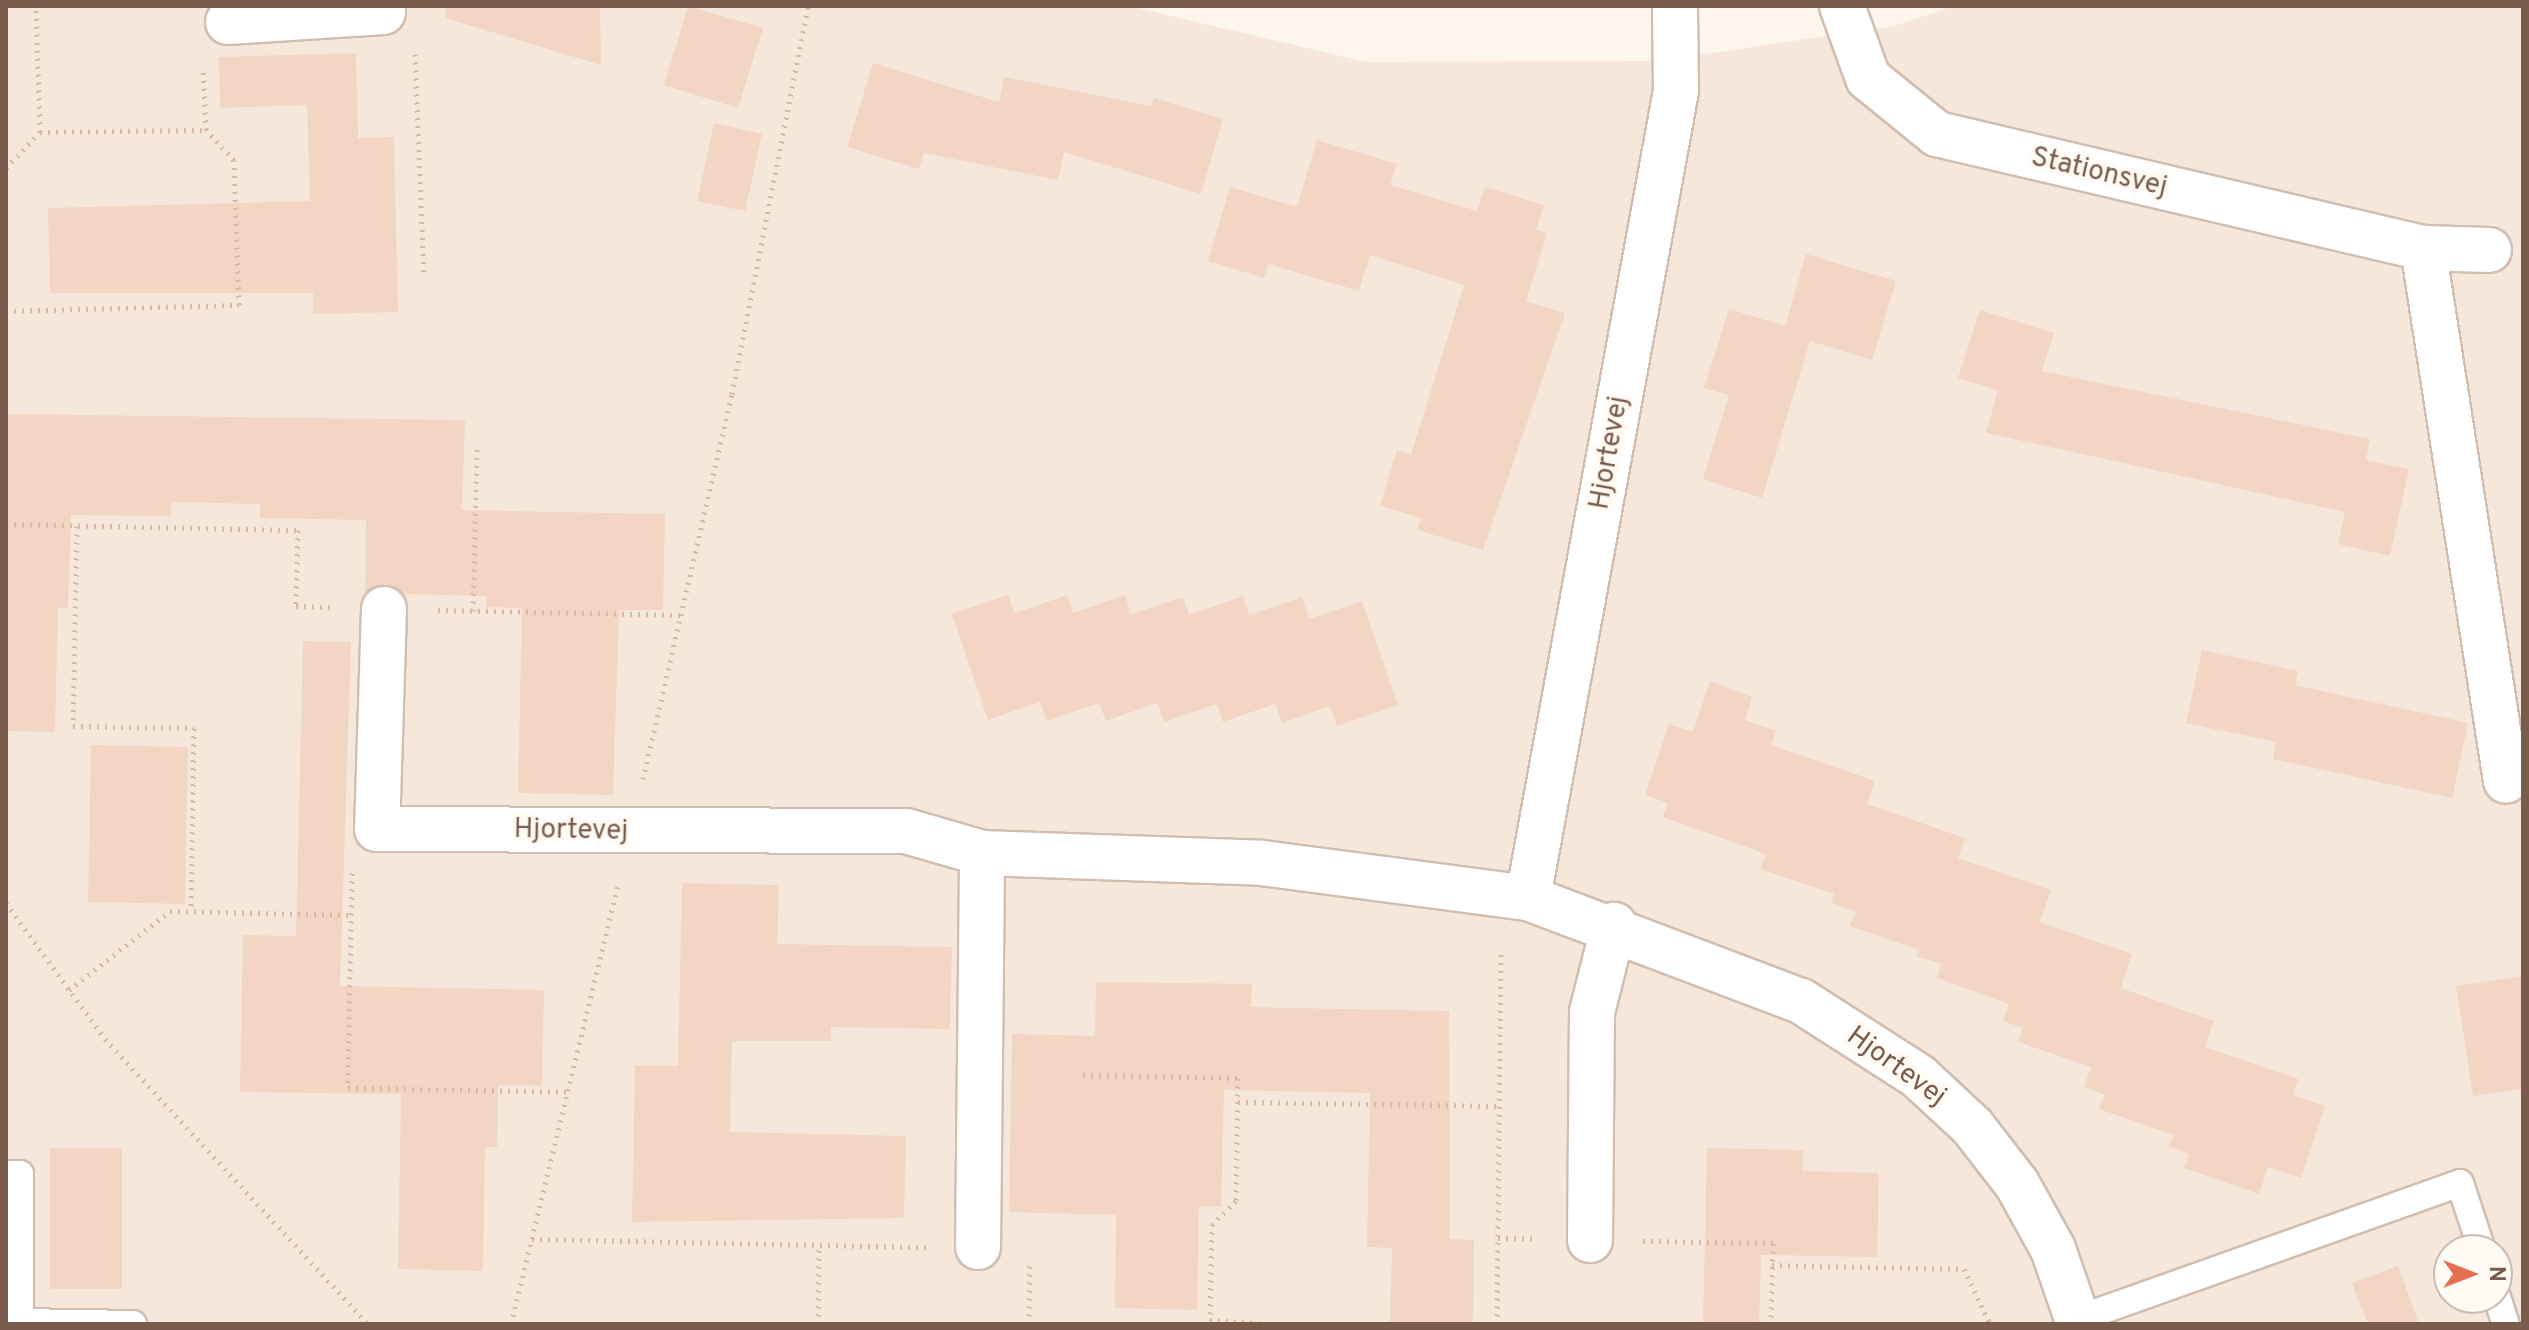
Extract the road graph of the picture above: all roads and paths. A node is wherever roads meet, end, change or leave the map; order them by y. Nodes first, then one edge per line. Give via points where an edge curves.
1 (36, 6) edge
2 (808, 6) edge
3 (1675, 6) edge
4 (1842, 6) edge
5 (383, 9) edge
6 (228, 22) dead end
7 (203, 60) dead end
8 (206, 130) junction
9 (40, 132) junction
10 (6, 168) edge
11 (2423, 248) junction
12 (2489, 250) dead end
13 (424, 276) dead end
14 (6, 311) edge
15 (477, 449) dead end
16 (6, 524) edge
17 (77, 526) junction
18 (384, 609) junction
19 (473, 611) junction
20 (681, 615) junction
21 (2506, 781) dead end
22 (377, 829) junction
23 (631, 832) junction
24 (982, 853) junction
25 (1515, 897) junction
26 (6, 903) edge
27 (191, 911) junction
28 (351, 915) junction
29 (1614, 925) junction
30 (69, 990) junction
31 (1083, 1075) dead end
32 (567, 1092) junction
33 (1238, 1102) junction
34 (1500, 1106) junction
35 (6, 1174) edge
36 (2477, 1234) edge
37 (1498, 1238) junction
38 (532, 1239) junction
39 (1590, 1240) junction
40 (819, 1245) junction
41 (978, 1247) junction
42 (1772, 1265) junction
43 (2078, 1321) edge
44 (133, 1324) edge
45 (368, 1324) edge
46 (511, 1324) edge
47 (818, 1324) edge
48 (1029, 1324) edge
49 (1269, 1324) edge
50 (1497, 1324) edge
51 (1771, 1324) edge
52 (1990, 1324) edge

1 - 9 path
2 - 20 path
3 - 25 street, Hjortevej via 1676,91
4 - 11 street, Stationsvej via 1868,78 1937,134
5 - 6 street
5 - 13 path via 418,59
7 - 8 path
8 - 9 path
8 - 14 path via 234,160 239,305
9 - 10 path
11 - 12 street, Stationsvej
11 - 21 street
15 - 19 path
16 - 17 path
17 - 18 path via 298,530 296,606
17 - 27 path via 73,726 194,728
18 - 19 path
18 - 22 street
19 - 20 path
20 - 23 path
22 - 23 street, Hjortevej
22 - 28 path via 352,873
23 - 24 street, Hjortevej via 906,831
23 - 32 path
24 - 25 street, Hjortevej via 1262,863
24 - 41 street
25 - 29 street, Hjortevej
25 - 34 path
26 - 30 path
27 - 28 path
27 - 30 path via 170,911
28 - 32 path via 348,1088
29 - 39 street via 1592,1012
29 - 43 street, Hjortevej via 1801,1001 1918,1076 1972,1126 2017,1184 2053,1249
30 - 45 path via 105,1039
31 - 33 path via 1238,1078
32 - 38 path
33 - 34 path
33 - 49 path via 1236,1201 1212,1224 1210,1320
34 - 37 path
35 - 44 lane via 20,1174 20,1322
36 - 43 lane, Hjortevej via 2460,1183
37 - 39 path
37 - 50 path
38 - 40 path
38 - 46 path
39 - 42 path via 1773,1243
40 - 41 path
40 - 47 path
41 - 48 path via 1030,1249
42 - 51 path
42 - 52 path via 1964,1269

